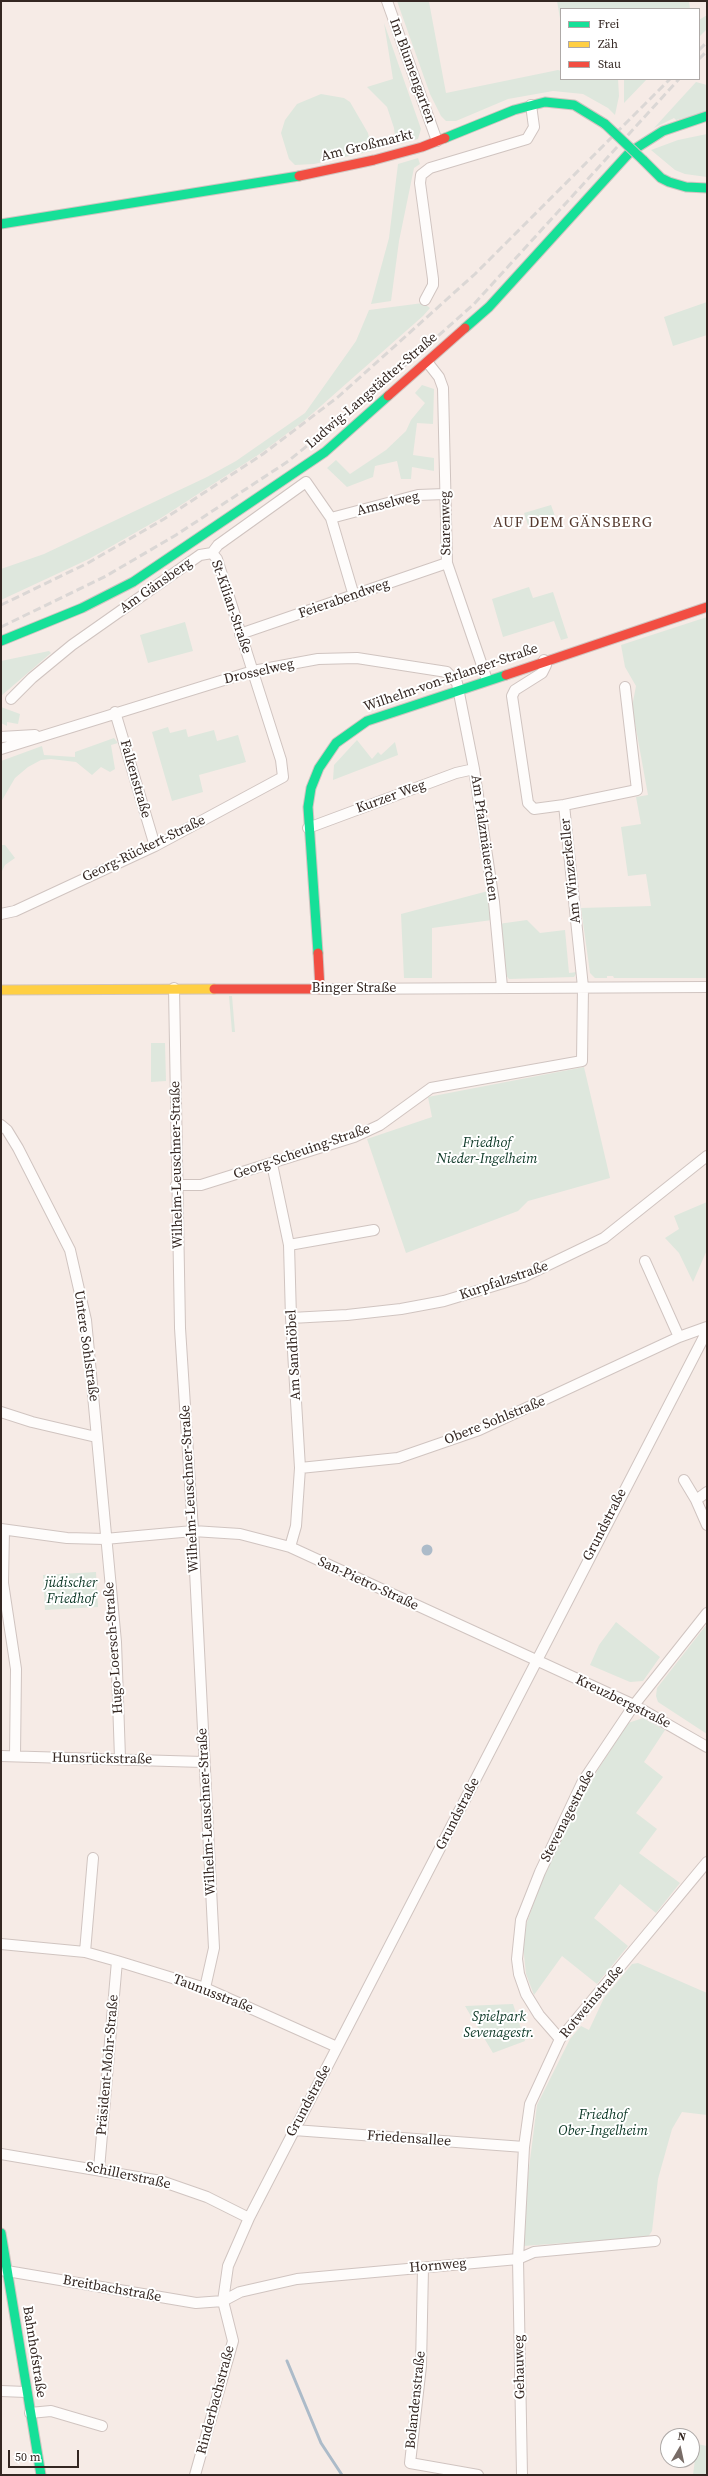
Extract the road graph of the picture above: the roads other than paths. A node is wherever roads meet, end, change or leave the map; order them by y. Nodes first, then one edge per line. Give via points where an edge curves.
1 (387, 1) edge
2 (531, 105) junction
3 (707, 116) edge
4 (697, 121) junction
5 (707, 123) edge
6 (437, 141) junction
7 (707, 188) edge
8 (1, 224) edge
9 (425, 300) dead end
10 (428, 363) junction
11 (445, 494) junction
12 (331, 518) junction
13 (212, 553) junction
14 (447, 563) junction
15 (354, 596) junction
16 (707, 607) edge
17 (240, 634) junction
18 (1, 641) edge
19 (544, 660) junction
20 (253, 672) junction
21 (487, 680) junction
22 (625, 687) dead end
23 (458, 689) junction
24 (11, 699) dead end
25 (115, 712) junction
26 (56, 732) junction
27 (1, 737) edge
28 (1, 749) edge
29 (474, 769) junction
30 (283, 777) joint
31 (564, 806) junction
32 (308, 828) junction
33 (155, 846) junction
34 (1, 914) edge
35 (502, 987) junction
36 (583, 987) junction
37 (707, 987) edge
38 (174, 988) junction
39 (320, 988) junction
40 (1, 990) edge
41 (1, 1125) edge
42 (707, 1156) edge
43 (272, 1164) junction
44 (176, 1185) junction
45 (374, 1230) dead end
46 (289, 1245) junction
47 (645, 1262) dead end
48 (291, 1318) junction
49 (707, 1327) edge
50 (707, 1331) edge
51 (679, 1337) junction
52 (1, 1412) edge
53 (96, 1437) junction
54 (300, 1468) junction
55 (684, 1480) dead end
56 (707, 1492) edge
57 (696, 1500) junction
58 (707, 1525) edge
59 (2, 1530) edge
60 (193, 1531) junction
61 (105, 1538) junction
62 (290, 1547) junction
63 (707, 1613) edge
64 (536, 1662) junction
65 (634, 1705) junction
66 (707, 1747) edge
67 (1, 1756) edge
68 (15, 1756) junction
69 (120, 1758) junction
70 (203, 1762) junction
71 (93, 1858) dead end
72 (707, 1862) edge
73 (1, 1944) edge
74 (85, 1952) junction
75 (117, 1961) junction
76 (205, 1988) junction
77 (560, 2039) junction
78 (338, 2047) junction
79 (294, 2130) junction
80 (524, 2147) junction
81 (1, 2154) edge
82 (99, 2169) junction
83 (249, 2218) junction
84 (1, 2233) edge
85 (655, 2241) dead end
86 (518, 2260) junction
87 (423, 2268) junction
88 (5, 2271) edge
89 (223, 2301) junction
90 (1, 2391) edge
91 (26, 2392) junction
92 (30, 2413) junction
93 (102, 2426) dead end
94 (41, 2475) edge
95 (195, 2475) edge
96 (478, 2475) edge
97 (522, 2475) edge

1 - 6 street, Im Blumengarten
2 - 6 main road, Am Großmarkt
2 - 7 main road, Am Großmarkt, bridge via 555,102 574,105 605,124 661,178 686,187
2 - 9 street via 534,127 526,139 430,168 421,174 420,183 433,279 433,285
3 - 4 main road, Ludwig-Langstädter-Straße
4 - 5 main road, Ludwig-Langstädter-Straße
4 - 10 main road, Ludwig-Langstädter-Straße via 663,131 630,152 506,290
6 - 8 main road, Am Großmarkt via 399,154 278,180 115,208
10 - 11 street, Starenweg via 439,377 443,388
10 - 18 main road, Ludwig-Langstädter-Straße via 325,452 149,571 99,600
11 - 12 street, Amselweg via 418,495
11 - 14 street, Starenweg
12 - 13 street, Am Gänsberg via 306,482 218,545
12 - 15 street
13 - 17 street, St-Kilian-Straße via 217,559
13 - 24 street, Am Gänsberg via 200,555 72,645
14 - 15 street, Feierabendweg
14 - 21 street, Starenweg
15 - 17 street, Feierabendweg
16 - 19 main road, Wilhelm-von-Erlanger-Straße
17 - 20 street, St-Kilian-Straße
19 - 21 main road, Wilhelm-von-Erlanger-Straße
19 - 31 street via 545,670 515,690 512,696 528,803 530,807 538,810
20 - 23 street, Drosselweg via 318,659 358,658 442,670 453,677
20 - 25 street, Drosselweg
20 - 30 street, St-Kilian-Straße via 281,760
21 - 23 main road, Wilhelm-von-Erlanger-Straße
22 - 31 street, Am Winzerkeller via 638,790
23 - 29 street, Am Pfalzmäuerchen
23 - 32 main road, Wilhelm-von-Erlanger-Straße via 367,721 336,743 318,768 311,788
25 - 26 street, Drosselweg
25 - 33 street, Falkenstraße
26 - 27 street, Drosselweg
26 - 28 street, Drosselweg
29 - 32 street, Kurzer Weg via 456,773
29 - 35 street, Am Pfalzmäuerchen via 494,902
30 - 33 street, Georg-Rückert-Straße
31 - 36 street, Am Winzerkeller
32 - 39 main road, Wilhelm-von-Erlanger-Straße
33 - 34 street, Georg-Rückert-Straße via 15,911
35 - 36 street, Binger Straße
35 - 39 street, Binger Straße
36 - 37 street, Binger Straße
36 - 43 street, Georg-Scheuing-Straße via 582,1061 431,1088 380,1125 354,1137
38 - 39 main road, Binger Straße
38 - 40 main road, Binger Straße
38 - 44 street, Wilhelm-Leuschner-Straße
41 - 53 street, Untere Sohlstraße via 18,1148 70,1250 86,1320
42 - 48 street, Kurpfalzstraße via 604,1238 524,1277 444,1301 402,1309 347,1316
43 - 44 street, Georg-Scheuing-Straße via 201,1185
43 - 46 street, Am Sandhöbel
44 - 60 street, Wilhelm-Leuschner-Straße via 180,1328
45 - 46 street
46 - 48 street, Am Sandhöbel
47 - 51 street
48 - 54 street, Am Sandhöbel
49 - 51 street, Obere Sohlstraße
50 - 64 street, Grundstraße
51 - 54 street, Obere Sohlstraße via 479,1430 398,1458
52 - 53 street
53 - 61 street, Untere Sohlstraße
54 - 62 street, Am Sandhöbel via 296,1526
55 - 57 street
56 - 57 street
57 - 58 street
59 - 61 street, San-Pietro-Straße via 67,1538
59 - 68 street via 3,1583 16,1669
60 - 61 street, San-Pietro-Straße
60 - 62 street, San-Pietro-Straße via 240,1534
60 - 70 street, Wilhelm-Leuschner-Straße
61 - 69 street, Hugo-Loersch-Straße via 116,1642
62 - 64 street, San-Pietro-Straße
63 - 65 street, Stevenagestraße
64 - 65 street, Kreuzbergstraße
64 - 78 street, Grundstraße
65 - 66 street, Kreuzbergstraße
65 - 77 street, Stevenagestraße via 583,1781 540,1872 521,1920 517,1959 519,1974 526,1994 539,2015
67 - 68 street, Hunsrückstraße
68 - 69 street, Hunsrückstraße
69 - 70 street, Hunsrückstraße
70 - 76 street, Wilhelm-Leuschner-Straße via 214,1948
71 - 74 street
72 - 77 street, Rotweinstraße
73 - 74 street, Taunusstraße
74 - 75 street, Taunusstraße
75 - 76 street, Taunusstraße
75 - 82 street, Präsident-Mohr-Straße
76 - 78 street, Taunusstraße
77 - 80 street, Rotweinstraße via 530,2104
78 - 79 street, Grundstraße
79 - 80 street, Friedensallee
79 - 83 street, Grundstraße
80 - 86 street, Rotweinstraße
81 - 82 street, Schillerstraße
82 - 83 street, Schillerstraße via 161,2181
83 - 89 street, Grundstraße via 228,2266
84 - 88 main road, Bahnhofstraße
85 - 86 street, Hornweg via 534,2252
86 - 87 street, Hornweg
86 - 97 street, Gehauweg
87 - 89 street, Hornweg via 297,2279 240,2292
87 - 96 street, Bolandenstraße via 421,2366 410,2463
88 - 89 street, Breitbachstraße via 196,2303
88 - 91 main road, Bahnhofstraße
89 - 95 street, Rinderbachstraße via 233,2341
90 - 91 street
91 - 92 main road, Bahnhofstraße
92 - 93 street via 51,2411
92 - 94 main road, Bahnhofstraße

